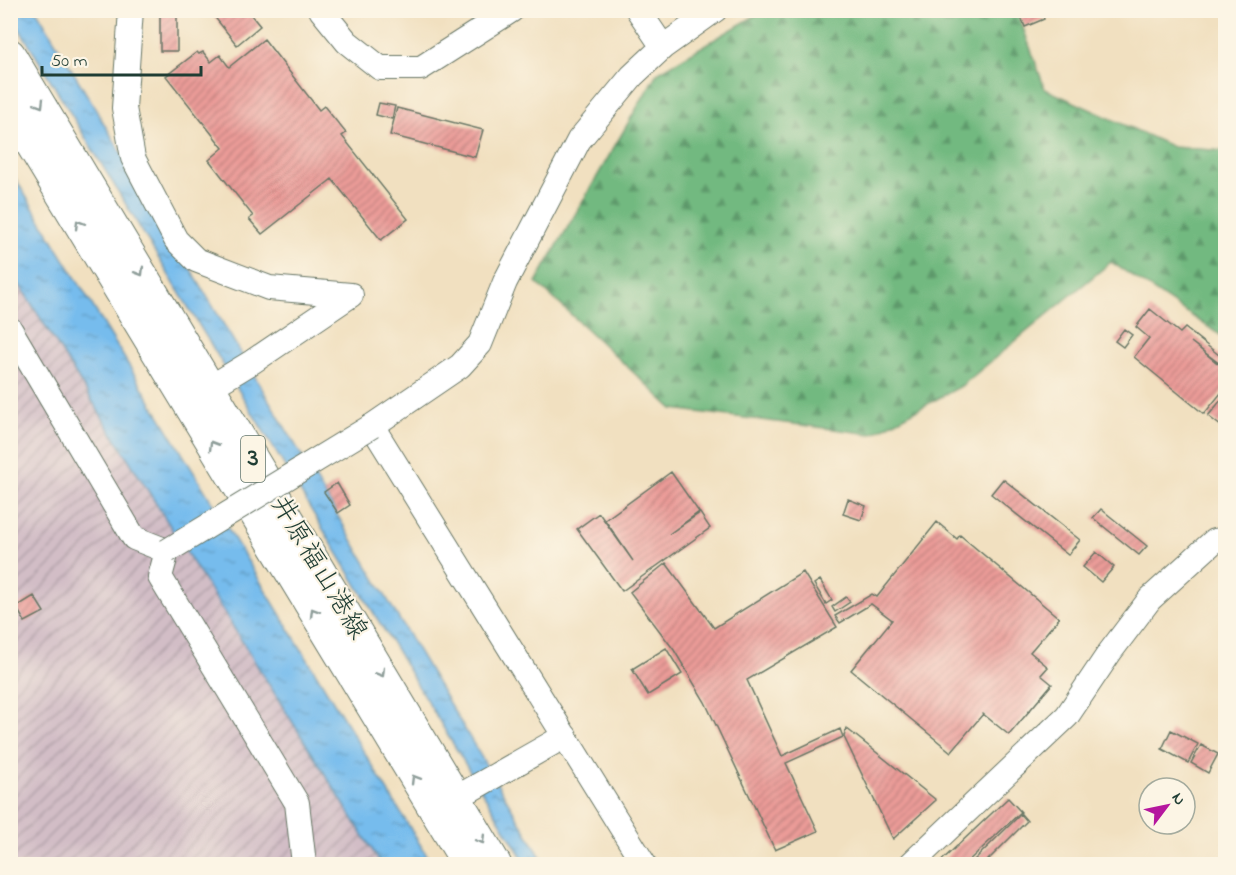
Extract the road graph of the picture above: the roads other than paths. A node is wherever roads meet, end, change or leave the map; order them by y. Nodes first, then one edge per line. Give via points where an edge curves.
1 (131, 10) edge
2 (321, 10) edge
3 (512, 10) edge
4 (638, 10) edge
5 (715, 10) edge
6 (663, 47) junction
7 (10, 54) edge
8 (10, 110) edge
9 (10, 329) edge
10 (207, 390) junction
11 (372, 426) junction
12 (1226, 539) edge
13 (167, 551) junction
14 (565, 736) junction
15 (445, 804) junction
16 (304, 864) edge
17 (467, 864) edge
18 (496, 864) edge
19 (644, 864) edge
20 (911, 864) edge

1 - 10 street via 124,108 133,158 176,240 196,260 269,288 351,295
2 - 3 street via 347,42 380,68 421,68
4 - 6 street
5 - 6 street
6 - 11 street via 632,76 579,140 505,282 480,344 460,366
7 -> 10 main road, 井原福山港線 / 3
10 -> 8 main road, 井原福山港線 / 3
9 - 13 street via 134,537
10 - 15 main road, 井原福山港線 / 3
11 - 13 street, bridge
11 - 14 street
12 - 20 street via 1214,542 1150,599 1067,716
13 - 16 street via 160,577 297,803
14 - 15 street
14 - 19 street
15 - 17 main road, 井原福山港線 / 3
15 -> 18 main road, 井原福山港線 / 3

